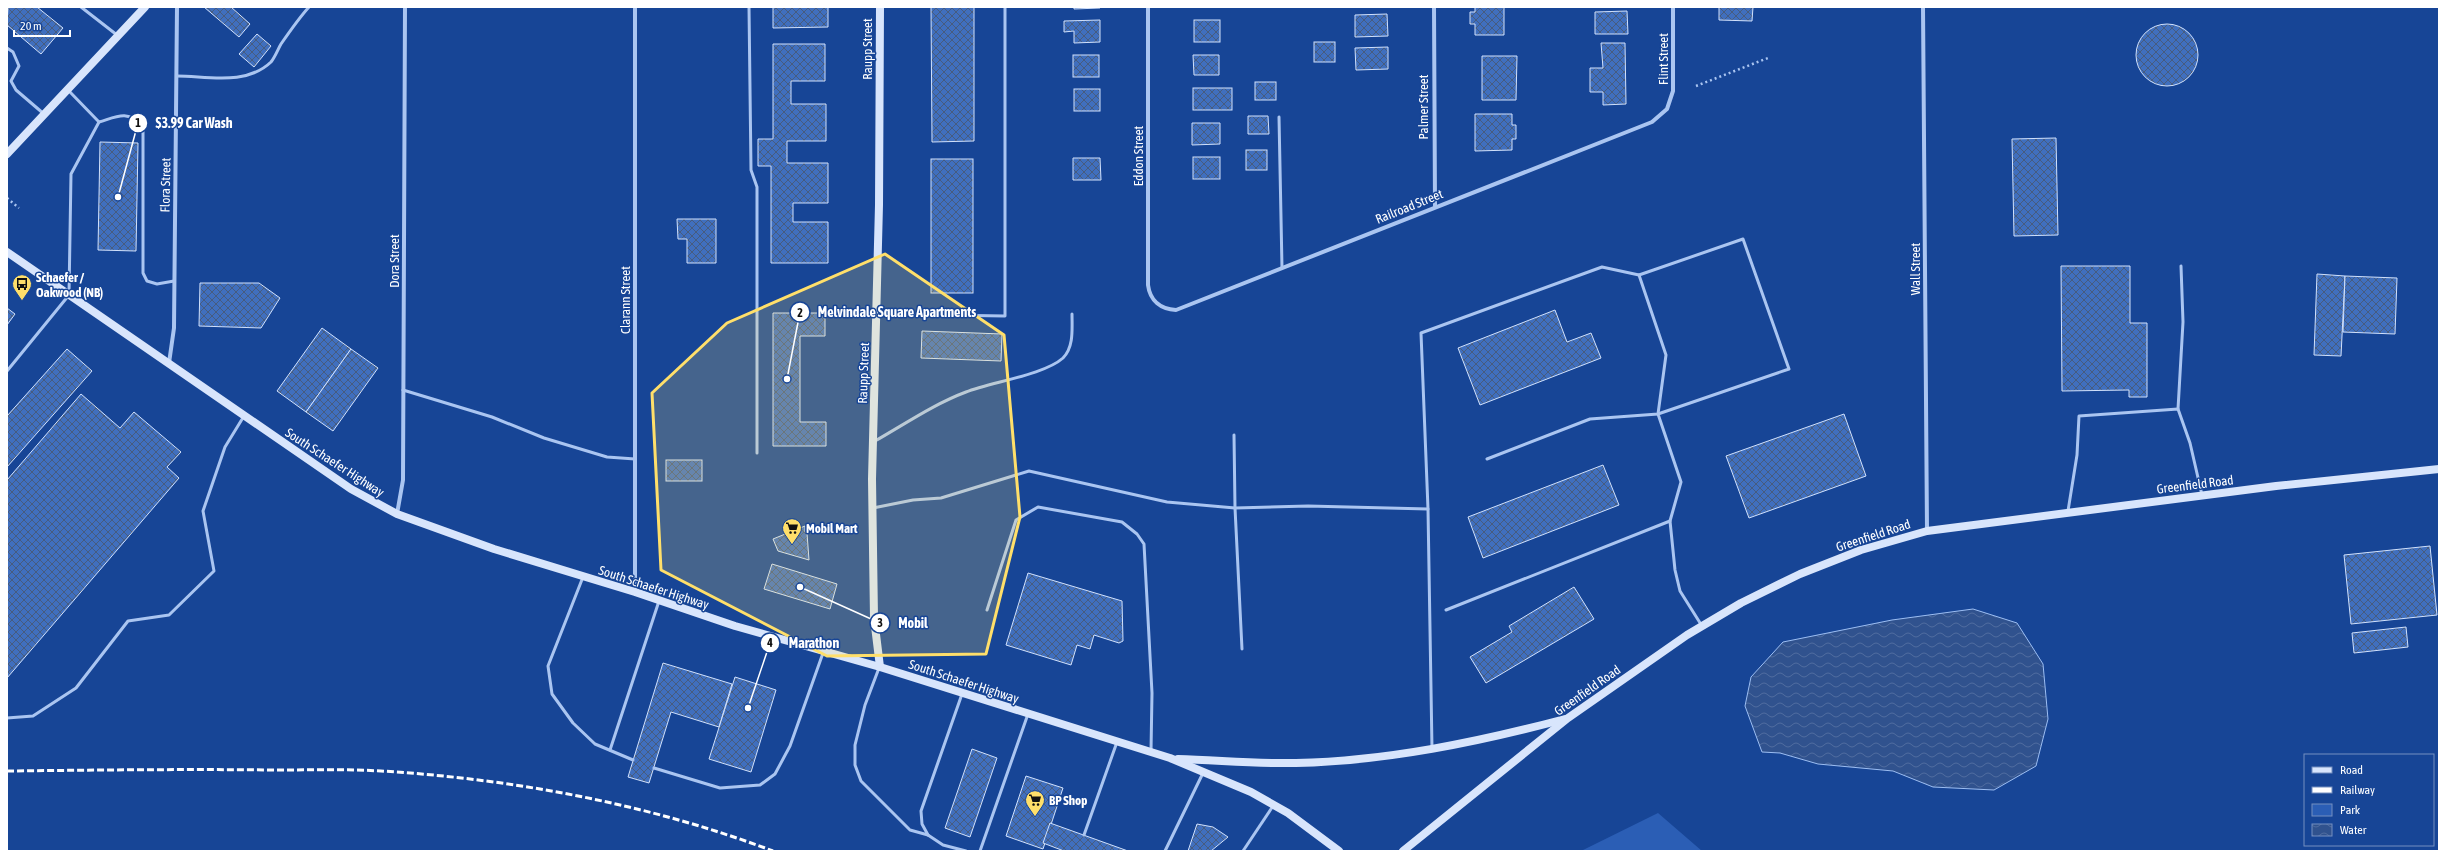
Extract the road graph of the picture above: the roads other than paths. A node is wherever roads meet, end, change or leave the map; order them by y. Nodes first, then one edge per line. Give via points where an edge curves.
1 (81, 7) edge
2 (145, 7) edge
3 (177, 7) edge
4 (309, 7) edge
5 (405, 7) edge
6 (635, 7) edge
7 (749, 7) edge
8 (880, 7) edge
9 (1005, 7) edge
10 (1148, 7) edge
11 (1434, 7) edge
12 (1673, 7) edge
13 (1923, 7) edge
14 (118, 36) junction
15 (7, 48) edge
16 (177, 76) junction
17 (11, 81) junction
18 (7, 84) edge
19 (68, 89) junction
20 (1667, 110) joint
21 (44, 114) junction
22 (1279, 117) dead end
23 (99, 122) junction
24 (7, 154) edge
25 (1435, 206) junction
26 (7, 252) edge
27 (2181, 266) dead end
28 (1282, 268) junction
29 (1638, 275) junction
30 (174, 280) junction
31 (70, 295) junction
32 (1156, 303) joint
33 (877, 314) junction
34 (1072, 314) dead end
35 (170, 363) junction
36 (7, 371) edge
37 (403, 390) junction
38 (2178, 409) junction
39 (1658, 414) junction
40 (244, 416) junction
41 (1234, 435) dead end
42 (873, 442) junction
43 (757, 453) dead end
44 (634, 459) junction
45 (1487, 459) dead end
46 (2439, 469) edge
47 (2202, 495) junction
48 (873, 508) junction
49 (1235, 508) junction
50 (1428, 509) junction
51 (2068, 512) junction
52 (397, 514) junction
53 (1670, 521) junction
54 (1927, 531) junction
55 (583, 576) junction
56 (635, 592) junction
57 (659, 601) junction
58 (987, 610) dead end
59 (1446, 610) dead end
60 (1702, 626) junction
61 (1242, 649) dead end
62 (824, 651) junction
63 (880, 667) junction
64 (962, 692) junction
65 (1028, 714) junction
66 (7, 718) edge
67 (1568, 718) junction
68 (1117, 742) junction
69 (1432, 749) junction
70 (610, 750) junction
71 (1151, 753) junction
72 (1170, 758) junction
73 (634, 760) dead end
74 (654, 768) dead end
75 (1204, 772) junction
76 (1274, 805) junction
77 (928, 835) junction
78 (1084, 835) dead end
79 (966, 851) edge
80 (980, 851) edge
81 (1165, 851) edge
82 (1243, 851) edge
83 (1339, 851) edge
84 (1402, 851) edge

1 - 14 lane
2 - 14 main road
3 - 16 street, Flora Street
4 - 16 lane via 281,44 272,61 260,70 220,79
5 - 37 street, Dora Street
6 - 44 street, Clarann Street
7 - 43 lane via 751,170 758,187
8 - 33 main road, Raupp Street
9 - 33 lane via 1005,316
10 - 32 street, Eddon Street via 1148,285
11 - 25 street, Palmer Street
12 - 20 street, Flint Street via 1673,91
13 - 54 street, Wall Street
14 - 19 main road
15 - 17 lane via 13,52 19,66
16 - 30 street, Flora Street
17 - 18 lane
17 - 21 lane via 16,90
19 - 21 main road
19 - 23 lane
20 - 25 street, Railroad Street via 1652,122
21 - 24 main road
22 - 28 lane
23 - 30 lane via 122,115 132,116 143,124 143,273 147,281 158,284
23 - 31 lane via 71,174
25 - 28 street, Railroad Street
26 - 31 main road, South Schaefer Highway
27 - 38 lane via 2183,322
28 - 32 street, Railroad Street via 1176,310 1167,309
29 - 39 lane via 1666,355
29 - 39 lane via 1743,239 1789,369
29 - 50 lane via 1602,267 1421,333
30 - 35 street, Flora Street via 174,328
31 - 35 main road, South Schaefer Highway
31 - 36 lane
33 - 42 main road, Raupp Street
34 - 42 lane via 1071,348 1063,358 1046,368 966,392 933,407
35 - 40 main road, South Schaefer Highway
37 - 44 lane via 492,417 544,438 607,457
37 - 52 street, Dora Street via 403,480
38 - 47 lane via 2190,443
38 - 51 lane via 2079,416 2077,455
39 - 45 lane via 1590,418
39 - 53 lane via 1681,482
40 - 52 main road, South Schaefer Highway via 350,489
40 - 66 lane via 225,447 203,511 214,571 169,615 128,621 76,688 33,716
41 - 49 lane
42 - 48 main road, Raupp Street
44 - 56 street, Clarann Street
46 - 47 main road, Greenfield Road
47 - 51 main road, Greenfield Road
48 - 49 lane via 913,500 940,498 1029,471 1167,502
48 - 63 main road, Raupp Street via 874,618
49 - 50 lane via 1308,506
49 - 61 lane
50 - 69 lane
51 - 54 main road, Greenfield Road
52 - 55 main road, South Schaefer Highway via 494,549
53 - 59 lane
53 - 60 lane via 1680,591
54 - 60 main road, Greenfield Road via 1861,550 1800,574 1741,603
55 - 56 main road, South Schaefer Highway
55 - 70 lane via 548,666 552,694 573,723 595,744
56 - 57 main road, South Schaefer Highway
57 - 62 main road, South Schaefer Highway
57 - 70 lane
58 - 71 lane via 1016,520 1038,507 1122,522 1137,534 1144,544 1152,693
60 - 67 main road, Greenfield Road
62 - 63 main road, South Schaefer Highway
62 - 74 lane via 790,746 775,774 760,785 720,788
63 - 64 main road, South Schaefer Highway
63 - 77 lane via 865,705 856,745 855,765 861,781 910,830
64 - 65 main road, South Schaefer Highway
64 - 77 lane via 921,811 922,824
65 - 68 main road, South Schaefer Highway
65 - 80 lane
67 - 69 main road via 1499,737
67 - 84 main road, Greenfield Road
68 - 71 main road, South Schaefer Highway
68 - 78 lane
69 - 72 main road via 1370,758 1296,763
70 - 73 lane
71 - 72 main road, South Schaefer Highway
72 - 75 main road, South Schaefer Highway
75 - 76 main road, South Schaefer Highway
75 - 81 lane
76 - 82 lane
76 - 83 main road, South Schaefer Highway
77 - 79 lane via 943,845

